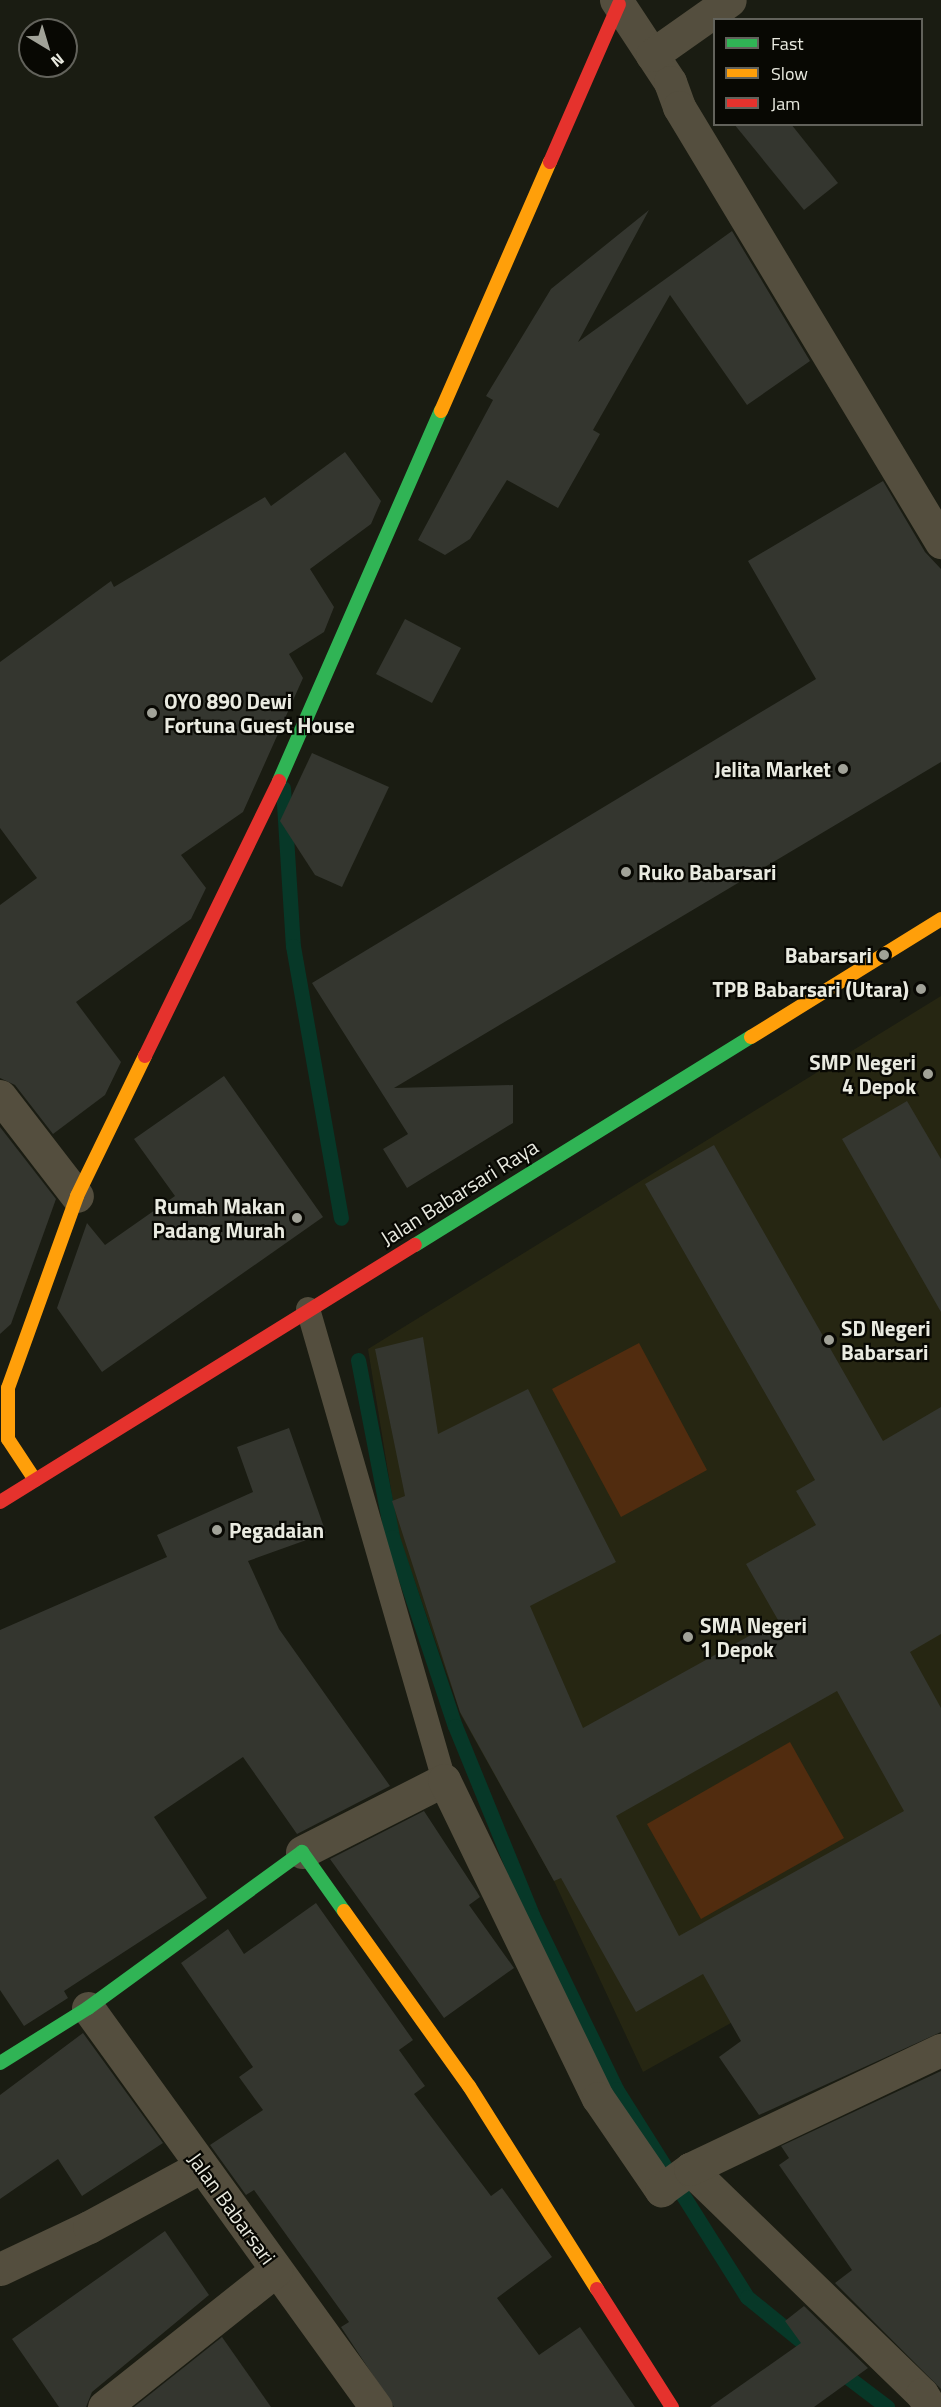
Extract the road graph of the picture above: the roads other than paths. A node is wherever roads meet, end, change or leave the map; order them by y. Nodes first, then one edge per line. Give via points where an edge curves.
1 (730, 0) edge
2 (618, 2) edge
3 (652, 55) junction
4 (941, 542) edge
5 (941, 919) edge
6 (0, 1096) edge
7 (77, 1196) junction
8 (318, 1303) junction
9 (4, 1435) edge
10 (35, 1480) junction
11 (0, 1502) edge
12 (444, 1780) junction
13 (302, 1852) junction
14 (88, 2008) junction
15 (941, 2050) edge
16 (0, 2063) edge
17 (202, 2166) junction
18 (690, 2169) junction
19 (0, 2269) edge
20 (276, 2270) junction
21 (931, 2394) edge
22 (104, 2407) edge
23 (376, 2407) edge
24 (672, 2407) edge

1 - 3 street
2 - 3 street
2 - 7 street via 282,774
3 - 4 street
5 - 8 street, Jalan Babarsari Raya
6 - 7 street
7 - 9 street via 8,1388
8 - 10 street, Jalan Babarsari Raya
8 - 12 lane
9 - 10 street
10 - 11 street, Jalan Babarsari Raya
12 - 13 street
12 - 18 street via 598,2098 661,2190
13 - 14 street
13 - 24 street via 469,2086
14 - 16 street
14 - 17 street, Jalan Babarsari
15 - 18 street
17 - 19 street via 89,2228
17 - 20 street, Jalan Babarsari
18 - 21 street
20 - 22 street
20 - 23 street, Jalan Babarsari

